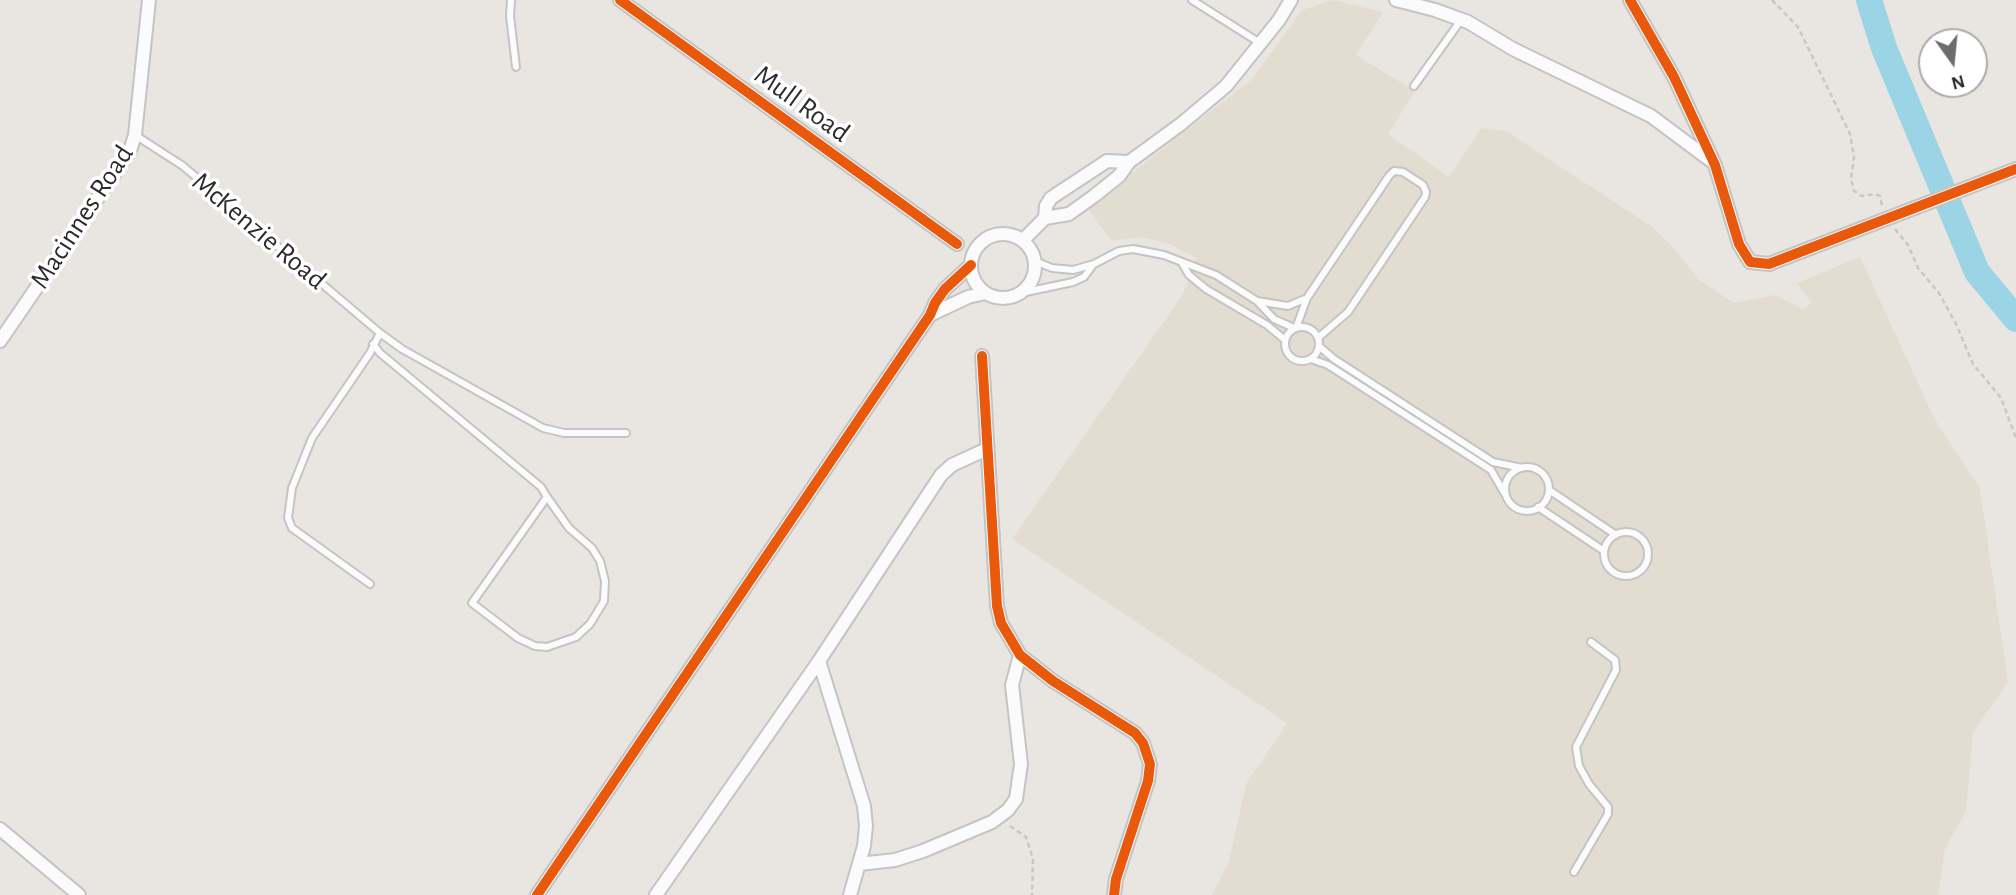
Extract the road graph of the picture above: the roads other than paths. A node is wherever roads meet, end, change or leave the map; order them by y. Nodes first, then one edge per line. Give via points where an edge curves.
1 (149, 0) edge
2 (511, 0) edge
3 (620, 0) edge
4 (1192, 0) edge
5 (1291, 0) edge
6 (1396, 0) edge
7 (1630, 0) edge
8 (1461, 20) junction
9 (1260, 43) junction
10 (516, 67) dead end
11 (1414, 86) dead end
12 (135, 135) junction
13 (1129, 162) junction
14 (1715, 165) junction
15 (2016, 169) edge
16 (1045, 218) junction
17 (1023, 240) junction
18 (957, 244) dead end
19 (1035, 261) junction
20 (1182, 263) junction
21 (1094, 264) junction
22 (971, 265) junction
23 (985, 292) junction
24 (1021, 293) junction
25 (1307, 298) junction
26 (1257, 301) junction
27 (930, 315) junction
28 (1295, 328) junction
29 (380, 333) junction
30 (1318, 337) junction
31 (1285, 340) junction
32 (0, 341) edge
33 (373, 344) junction
34 (1320, 347) junction
35 (982, 356) dead end
36 (1311, 359) junction
37 (626, 433) dead end
38 (987, 449) junction
39 (1522, 468) junction
40 (1549, 490) junction
41 (1505, 494) junction
42 (547, 497) junction
43 (1538, 508) junction
44 (1616, 535) junction
45 (1604, 551) junction
46 (370, 584) dead end
47 (1591, 642) dead end
48 (1020, 655) junction
49 (819, 661) junction
50 (0, 829) edge
51 (859, 864) junction
52 (1574, 872) dead end
53 (79, 895) edge
54 (537, 895) edge
55 (656, 895) edge
56 (850, 895) edge
57 (1114, 895) edge

1 - 12 street, Macinnes Road
2 - 10 lane
3 - 18 street, Mull Road
4 - 9 lane
5 - 9 street
6 - 8 street
7 - 14 street via 1674,77
8 - 11 lane
8 - 14 street via 1651,116
9 - 13 street via 1226,86
12 - 29 lane, McKenzie Road via 183,166
12 - 32 street, Macinnes Road via 130,151
13 - 16 street via 1119,176 1069,214
13 - 16 street via 1107,161 1051,198
14 - 15 street via 1739,244 1750,262 1769,264
16 - 17 street
17 - 19 street
17 - 22 street via 1004,233 985,239 972,255
19 - 21 lane via 1063,271
19 - 24 street via 1032,279
20 - 21 lane via 1133,249
20 - 26 lane via 1216,275
20 - 31 lane via 1206,289
21 - 24 lane via 1073,282
22 - 23 street via 977,285
22 - 27 street via 945,289
23 - 24 street via 1003,298
23 - 27 street
25 - 26 lane via 1287,306
25 - 28 lane
25 - 30 lane via 1392,173 1403,172 1423,185 1425,197 1355,301
26 - 28 lane via 1268,315
27 - 54 street
28 - 30 lane via 1309,328
28 - 31 lane
29 - 33 lane
29 - 37 lane, McKenzie Road via 542,428 564,433
30 - 34 lane
31 - 36 lane via 1292,358 1301,362
33 - 42 lane
33 - 46 lane via 312,438 292,488 288,518 292,528
34 - 36 lane
34 - 39 lane via 1489,459
35 - 38 street
36 - 41 lane via 1328,365 1491,470
38 - 48 street via 997,606 1001,623
38 - 49 street via 941,475
39 - 40 lane via 1539,471
39 - 41 lane via 1508,477
40 - 43 lane
40 - 44 lane
41 - 43 lane via 1520,510
42 - 42 lane via 569,528 592,548 605,581 604,601 590,624 576,637 547,647 518,638 472,603
43 - 45 lane
44 - 45 lane
44 - 45 lane via 1630,533 1642,540 1648,552 1644,566 1633,574 1619,575 1608,566
47 - 52 lane via 1615,660 1616,670 1576,747 1579,766 1608,807 1608,814
48 - 51 street via 1013,685 1021,764 1016,799 1008,810 895,860
48 - 57 street via 1135,733 1148,755 1148,781
49 - 51 street via 864,806
49 - 55 street
50 - 53 street
51 - 56 street

